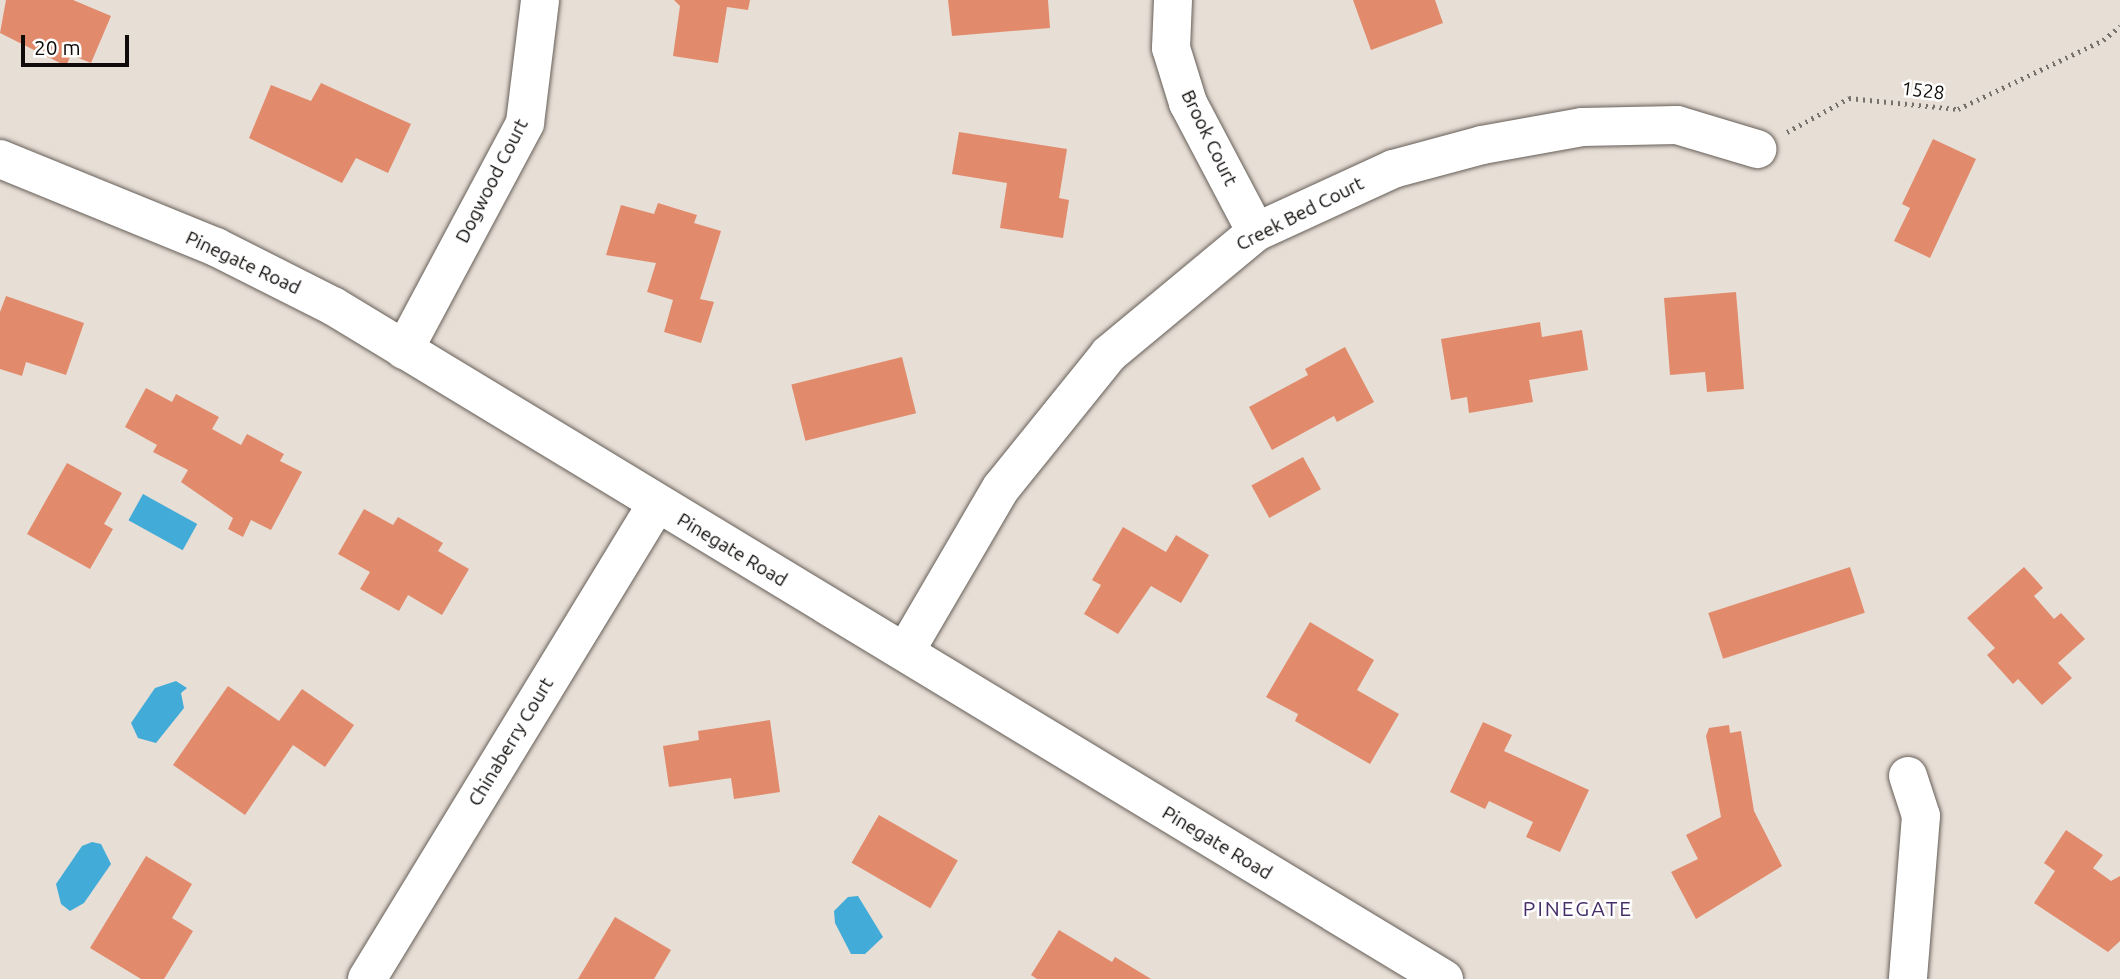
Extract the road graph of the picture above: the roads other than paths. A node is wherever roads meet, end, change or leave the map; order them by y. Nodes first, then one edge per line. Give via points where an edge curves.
1 (540, 0) edge
2 (1173, 0) edge
3 (1757, 149) road end
4 (0, 159) edge
5 (1256, 232) junction
6 (404, 350) junction
7 (656, 505) junction
8 (905, 652) junction
9 (1908, 776) dead end
10 (367, 979) edge
11 (1444, 979) edge
12 (1908, 979) edge

1 - 6 street, Dogwood Court via 525,123
2 - 5 street, Brook Court via 1171,48 1188,103
3 - 5 street, Creek Bed Court via 1677,125 1582,127 1482,145 1392,169
4 - 6 street, Pinegate Road via 216,247 333,306
5 - 8 street, Creek Bed Court via 1109,354 1001,488
6 - 7 street, Pinegate Road
7 - 8 street, Pinegate Road
7 - 10 street, Chinaberry Court
8 - 11 street, Pinegate Road
9 - 12 street via 1921,816

